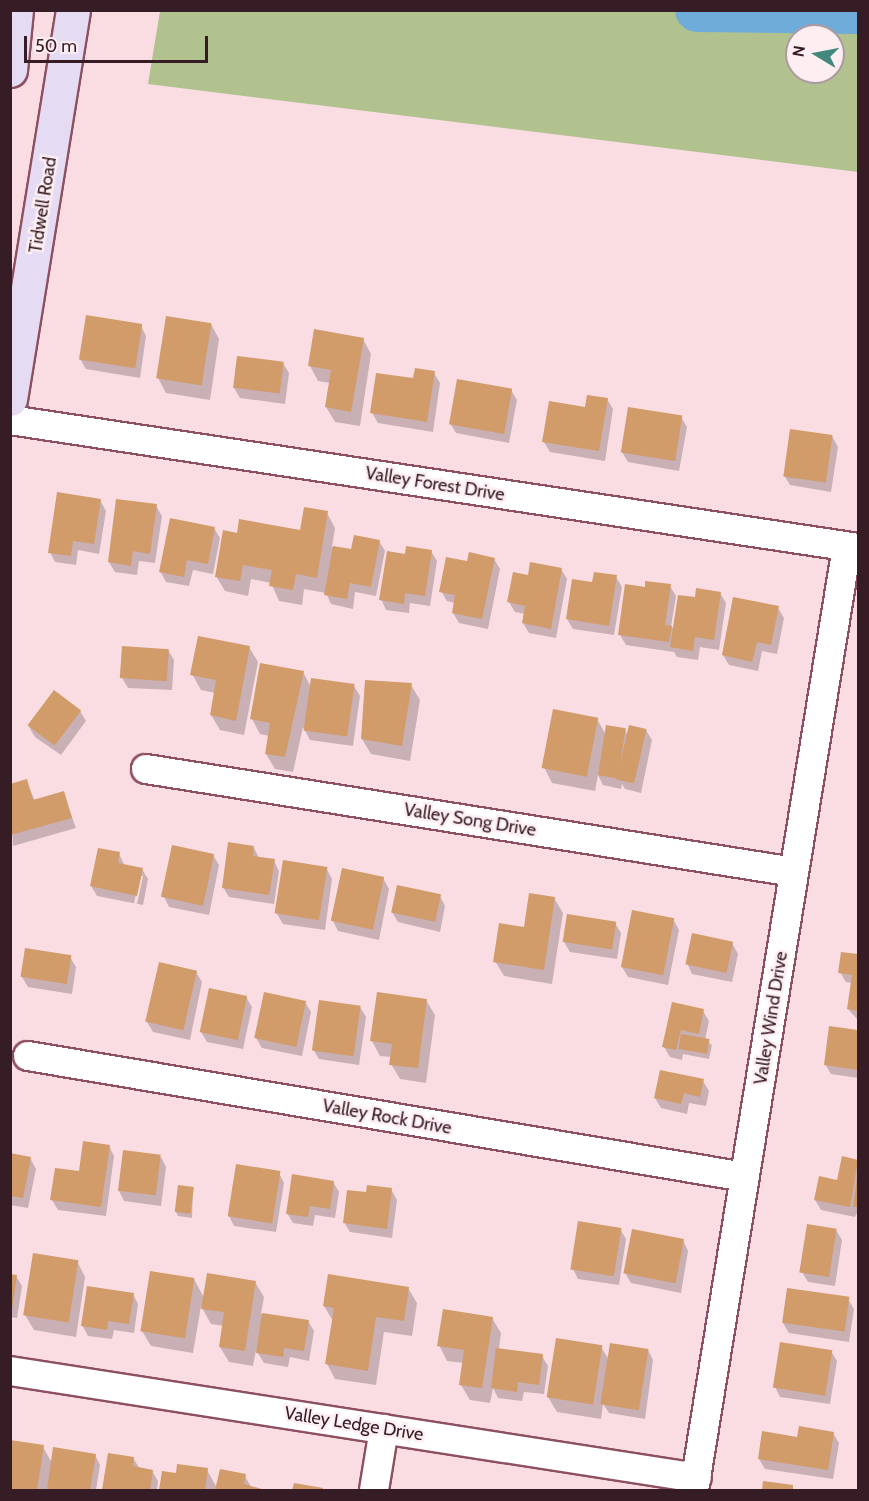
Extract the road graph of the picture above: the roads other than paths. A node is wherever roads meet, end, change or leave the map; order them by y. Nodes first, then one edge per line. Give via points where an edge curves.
1 (15, 14) edge
2 (71, 20) edge
3 (10, 70) edge
4 (10, 399) edge
5 (10, 420) edge
6 (853, 547) edge
7 (146, 769) dead end
8 (794, 872) junction
9 (28, 1056) dead end
10 (745, 1177) junction
11 (10, 1371) edge
12 (384, 1429) junction
13 (696, 1484) edge
14 (374, 1491) edge

1 - 3 main road
2 - 4 main road, Tidwell Road
5 - 6 street, Valley Forest Drive
6 - 8 street, Valley Wind Drive
7 - 8 street, Valley Song Drive
8 - 10 street, Valley Wind Drive
9 - 10 street, Valley Rock Drive
10 - 13 street, Valley Wind Drive
11 - 12 street, Valley Ledge Drive
12 - 13 street, Valley Ledge Drive
12 - 14 street

